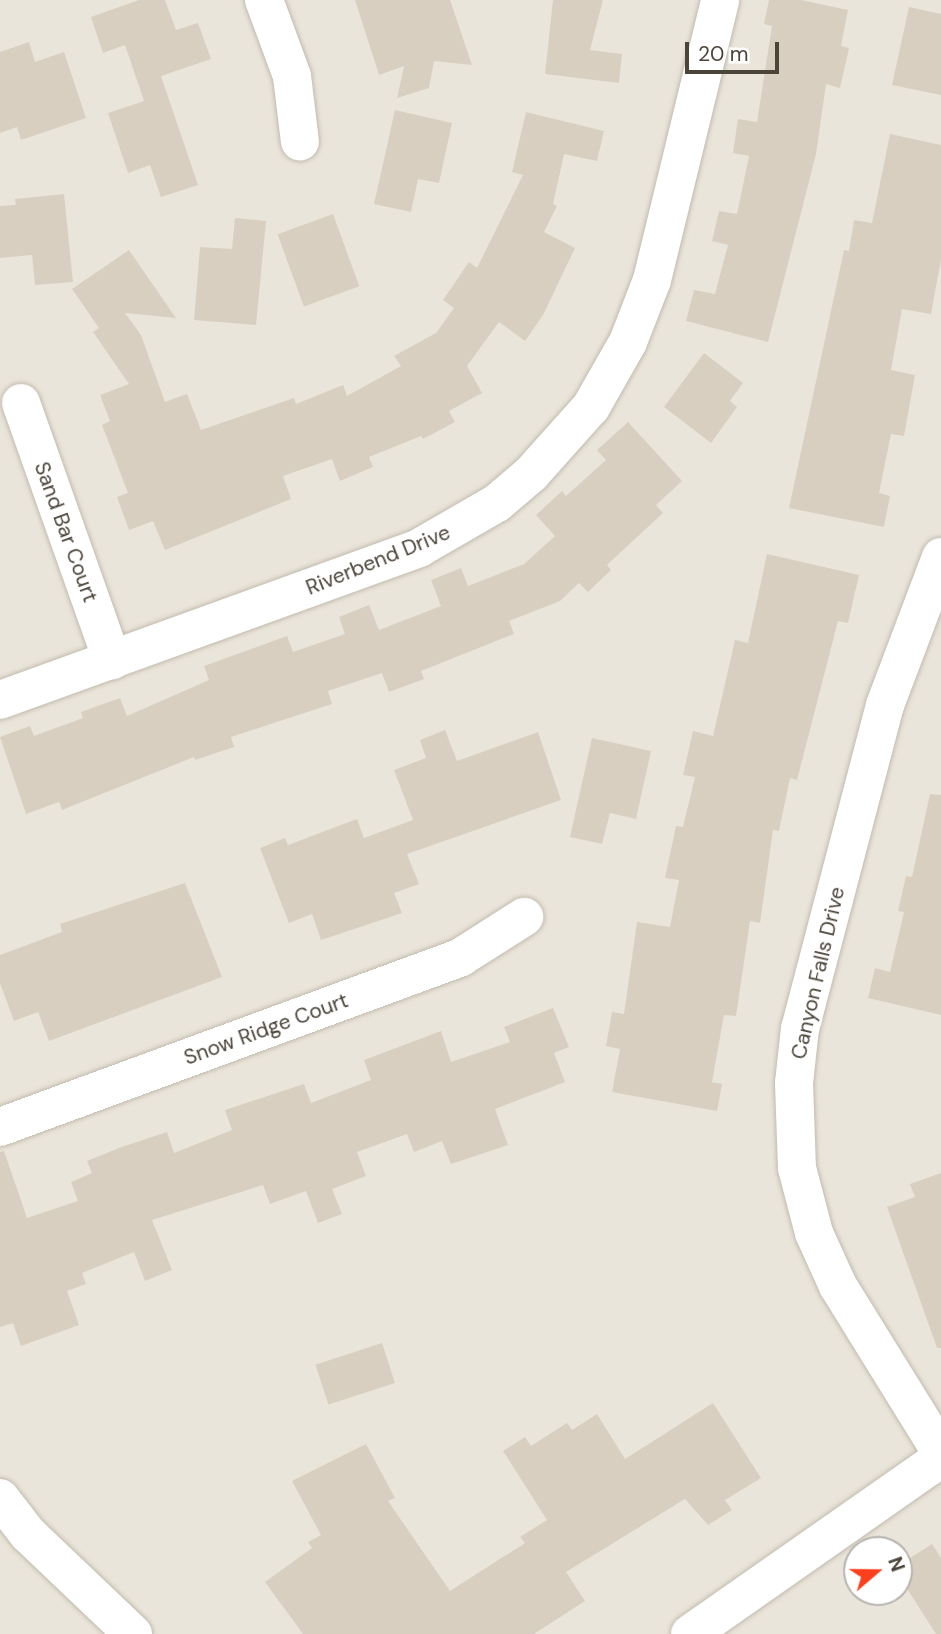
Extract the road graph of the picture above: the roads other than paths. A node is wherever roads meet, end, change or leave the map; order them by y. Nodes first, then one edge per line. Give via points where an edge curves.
1 (264, 0) edge
2 (720, 0) edge
3 (300, 142) dead end
4 (21, 403) dead end
5 (941, 558) edge
6 (112, 660) junction
7 (0, 700) edge
8 (524, 917) dead end
9 (0, 1128) edge
10 (941, 1452) edge
11 (941, 1458) edge
12 (0, 1498) edge
13 (133, 1634) edge
14 (690, 1634) edge

1 - 3 street via 292,76
2 - 6 street, Riverbend Drive via 652,280 622,354 568,436 497,503 419,548
4 - 6 street, Sand Bar Court
5 - 10 street, Canyon Falls Drive via 885,705 800,1028 794,1083 797,1168 814,1233 838,1286
6 - 7 street, Riverbend Drive
8 - 9 street, Snow Ridge Court via 461,957
11 - 14 street
12 - 13 street via 27,1534

